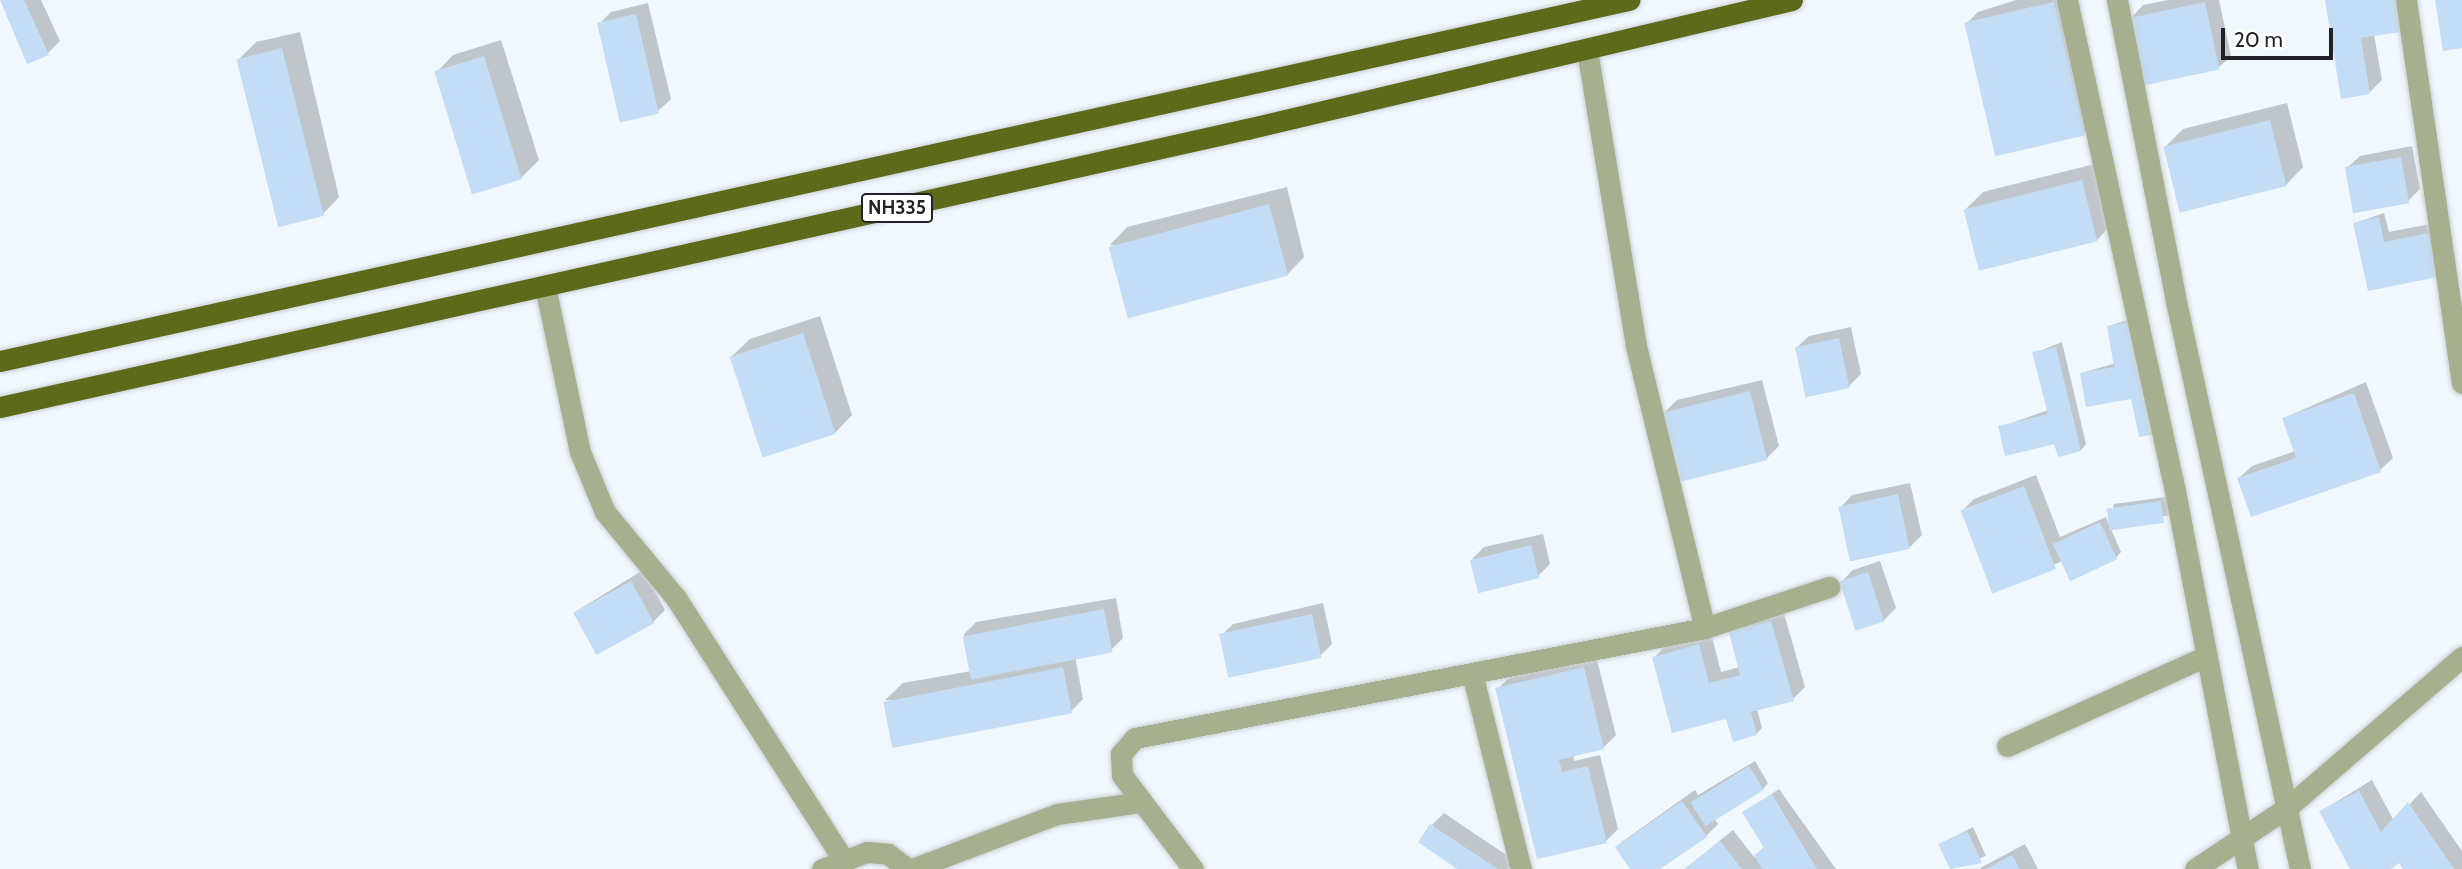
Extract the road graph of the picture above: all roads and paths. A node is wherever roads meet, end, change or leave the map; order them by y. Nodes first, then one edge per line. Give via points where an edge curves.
1 (1629, 0) edge
2 (1792, 0) edge
3 (2067, 0) edge
4 (2117, 0) edge
5 (2406, 0) edge
6 (1587, 50) junction
7 (545, 286) junction
8 (0, 361) edge
9 (2462, 383) edge
10 (0, 407) edge
11 (1829, 587) dead end
12 (1705, 628) junction
13 (2206, 656) junction
14 (2462, 657) edge
15 (1474, 677) junction
16 (2007, 746) dead end
17 (1140, 802) junction
18 (2281, 812) junction
19 (2246, 831) junction
20 (842, 858) junction
21 (822, 869) edge
22 (910, 869) edge
23 (1193, 869) edge
24 (1521, 869) edge
25 (2195, 869) edge
26 (2248, 869) edge
27 (2300, 869) edge

1 - 8 highway, NH335
2 - 6 highway, NH335
3 - 13 street
4 - 18 street
5 - 9 street
6 - 7 highway, NH335
6 - 12 street via 1636,346
7 - 10 highway, NH335
7 - 20 street via 580,452 605,512 676,598
11 - 12 street
12 - 15 street
13 - 16 street
13 - 19 street
14 - 18 street
15 - 17 street via 1135,738 1121,754 1122,775
15 - 24 street
17 - 22 street via 1045,818
17 - 23 street
18 - 19 street
18 - 27 street
19 - 25 street
19 - 26 street
20 - 21 street
20 - 22 street via 888,854

